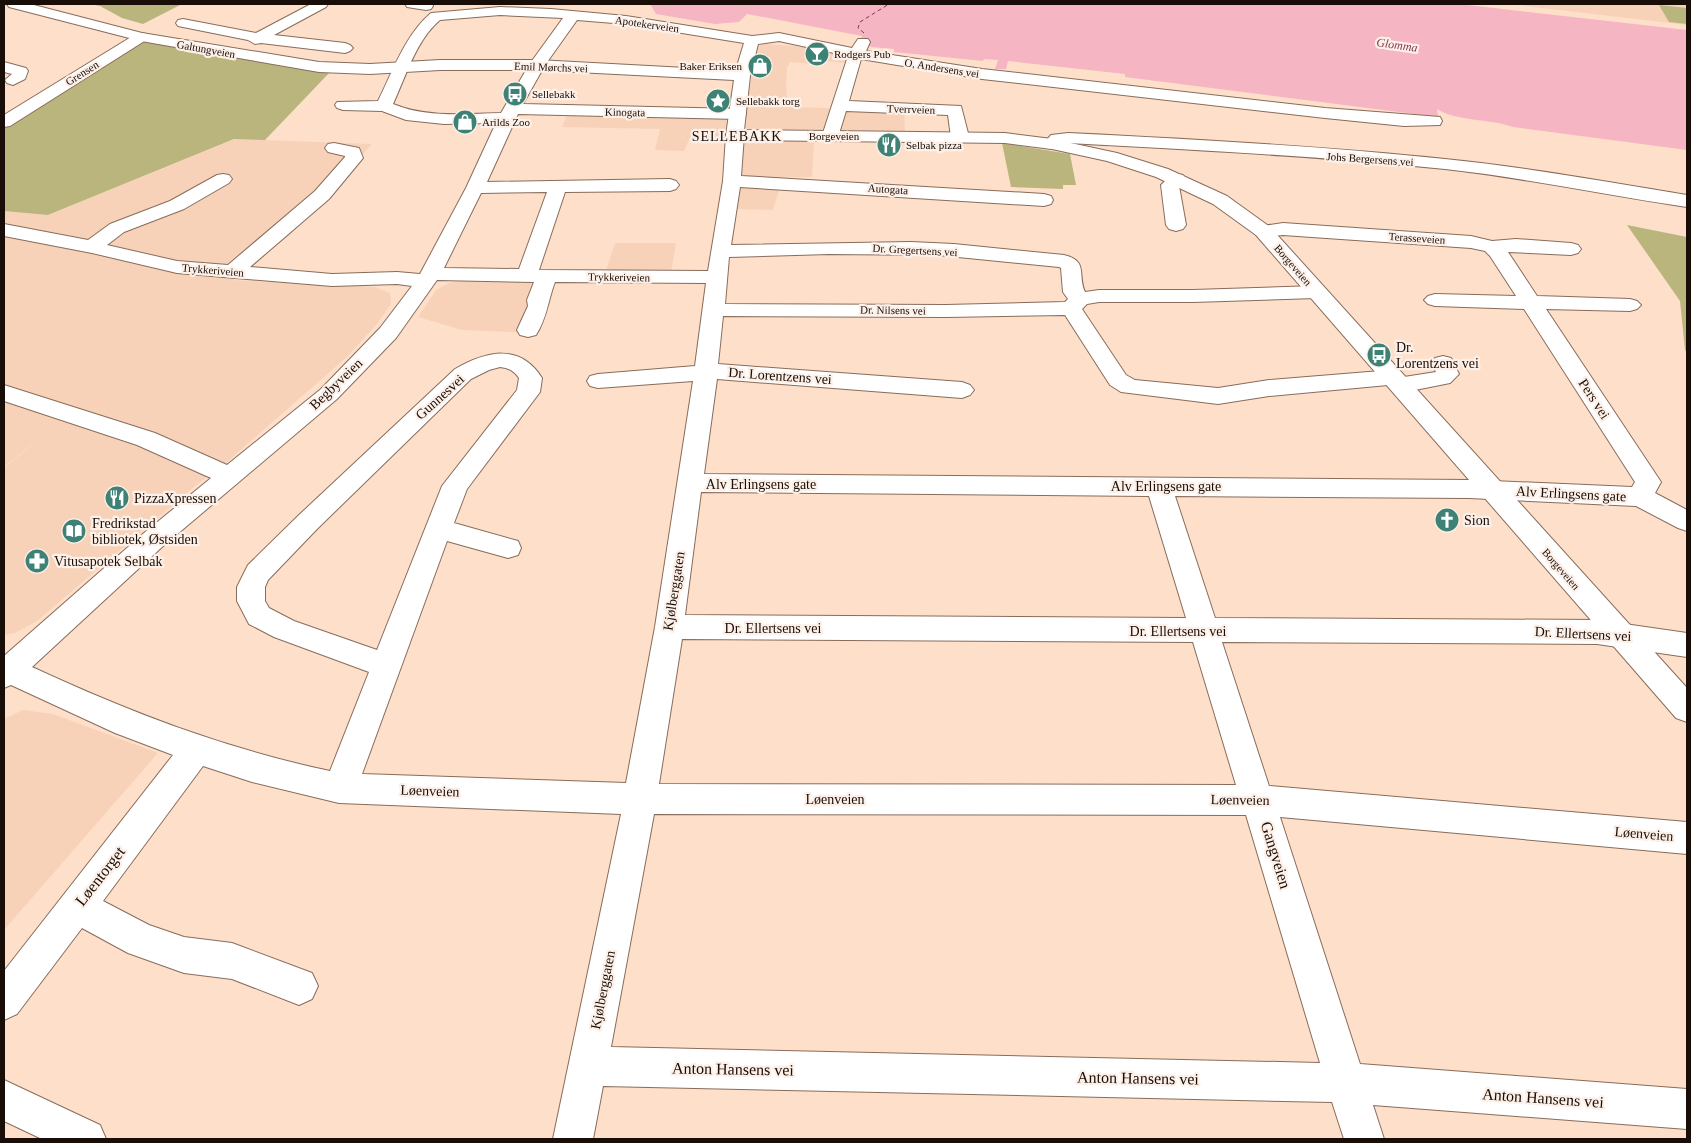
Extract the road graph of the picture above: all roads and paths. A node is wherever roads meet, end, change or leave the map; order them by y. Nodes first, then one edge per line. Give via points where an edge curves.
1 (14, 4) edge
2 (321, 4) edge
3 (425, 9) edge
4 (572, 16) junction
5 (183, 23) dead end
6 (141, 37) junction
7 (258, 38) junction
8 (752, 40) junction
9 (345, 48) dead end
10 (859, 48) junction
11 (230, 54) junction
12 (537, 65) junction
13 (4, 67) edge
14 (403, 68) junction
15 (742, 76) junction
16 (14, 80) dead end
17 (343, 105) dead end
18 (384, 106) junction
19 (840, 106) junction
20 (4, 107) edge
21 (24, 109) junction
22 (509, 113) junction
23 (1434, 121) dead end
24 (4, 122) edge
25 (737, 125) junction
26 (831, 136) junction
27 (960, 137) junction
28 (1052, 144) junction
29 (334, 148) dead end
30 (223, 179) dead end
31 (1177, 180) junction
32 (732, 181) junction
33 (670, 185) dead end
34 (558, 186) junction
35 (475, 188) junction
36 (1044, 200) dead end
37 (1687, 201) edge
38 (1176, 225) dead end
39 (4, 230) edge
40 (1263, 231) junction
41 (92, 247) junction
42 (1492, 247) junction
43 (1570, 249) dead end
44 (720, 252) junction
45 (232, 272) junction
46 (537, 276) junction
47 (429, 277) junction
48 (717, 277) junction
49 (1316, 292) junction
50 (1435, 300) dead end
51 (1531, 302) junction
52 (1075, 304) junction
53 (1630, 305) dead end
54 (714, 310) junction
55 (528, 330) dead end
56 (1443, 363) dead end
57 (706, 373) junction
58 (598, 381) dead end
59 (1396, 381) junction
60 (962, 390) dead end
61 (4, 393) edge
62 (230, 476) junction
63 (691, 483) junction
64 (1159, 486) junction
65 (1493, 490) junction
66 (1640, 497) junction
67 (1687, 521) edge
68 (439, 529) junction
69 (508, 548) dead end
70 (668, 627) junction
71 (1204, 631) junction
72 (1619, 634) junction
73 (1687, 645) edge
74 (386, 666) junction
75 (5, 671) edge
76 (1687, 709) edge
77 (196, 751) junction
78 (339, 788) junction
79 (640, 799) junction
80 (1259, 800) junction
81 (1687, 838) edge
82 (76, 906) junction
83 (299, 986) dead end
84 (4, 1001) edge
85 (588, 1066) junction
86 (1347, 1083) junction
87 (4, 1100) edge
88 (1687, 1109) edge
89 (86, 1139) edge
90 (573, 1139) edge
91 (1364, 1139) edge

1 - 6 street, Galtungveien
2 - 7 street
3 - 4 street, Apotekerveien
3 - 14 street via 429,20
4 - 8 street, Apotekerveien via 626,20
4 - 12 street, Begbyveien
5 - 7 street
6 - 11 street, Galtungveien
6 - 21 street, Grensen
7 - 9 street
7 - 11 street
8 - 10 street, Apotekerveien via 779,37
8 - 15 street, Kjølberggaten
10 - 19 street
10 - 23 street, O. Andersens vei via 982,74 1325,113
11 - 14 street, Galtungveien via 319,67
12 - 14 street, Emil Mørchs vei
12 - 15 street, Emil Mørchs vei
12 - 22 street, Begbyveien
13 - 16 street via 20,71
14 - 18 street
15 - 25 street, Kjølberggaten
17 - 18 street
18 - 22 street via 406,116 444,119
19 - 26 street
19 - 27 street, Tverrveien via 955,110
20 - 21 street
21 - 24 street, Grensen
22 - 25 street, Kinogata
22 - 35 street, Begbyveien
25 - 26 street, Borgeveien
25 - 32 street, Kjølberggaten
26 - 27 street, Borgeveien
27 - 28 street, Borgeveien via 1013,138
28 - 31 street, Borgeveien via 1143,166
28 - 37 street, Johs Bergersens vei via 1068,138 1445,164
29 - 45 street via 353,152 354,158 322,194
30 - 41 street via 176,205 117,228
31 - 38 street via 1170,185
31 - 40 street, Borgeveien via 1220,200
32 - 36 street, Autogata
32 - 44 street, Kjølberggaten
33 - 34 street
34 - 35 street
34 - 46 street
35 - 47 street, Begbyveien
39 - 41 street, Trykkeriveien
40 - 42 street, Terasseveien via 1283,229 1471,242
40 - 49 street, Borgeveien
41 - 45 street, Trykkeriveien via 177,267
42 - 43 street, Terasseveien via 1516,245
42 - 51 street, Pers vei
44 - 48 street, Kjølberggaten
44 - 52 street, Dr. Gregertsens vei via 889,247 1064,261 1071,266
45 - 47 street, Trykkeriveien via 332,280
46 - 47 street, Trykkeriveien
46 - 48 street, Trykkeriveien
46 - 55 street via 540,306
47 - 62 street, Begbyveien via 388,333 329,394
48 - 54 street, Kjølberggaten
49 - 52 street, Dr. Nilsens vei via 1099,296
49 - 59 street, Borgeveien
50 - 51 street
51 - 53 street
51 - 66 street, Pers vei via 1648,482
52 - 54 street, Dr. Nilsens vei via 946,311
52 - 59 street via 1118,380 1129,387 1218,396 1269,388
54 - 57 street, Kjølberggaten
56 - 59 street via 1448,374 1442,378
57 - 58 street, Dr. Lorentzens vei
57 - 60 street, Dr. Lorentzens vei via 725,371
57 - 63 street, Kjølberggaten
59 - 65 street, Borgeveien
61 - 62 street via 146,439
62 - 75 street, Begbyveien
63 - 64 street, Alv Erlingsens gate
63 - 70 street, Kjølberggaten
64 - 65 street, Alv Erlingsens gate
64 - 71 street, Gangveien
65 - 66 street, Alv Erlingsens gate
65 - 72 street, Borgeveien
66 - 67 street
68 - 69 street
68 - 74 street, Gunnesvei
68 - 74 street, Gunnesvei via 455,486 528,392 531,378 526,368 497,360 478,365 463,374 258,572 251,587 251,601 259,616 284,629
70 - 71 street, Dr. Ellertsens vei
70 - 79 street, Kjølberggaten
71 - 72 street, Dr. Ellertsens vei
71 - 80 street, Gangveien
72 - 73 street, Dr. Ellertsens vei
72 - 76 street, Borgeveien
74 - 78 street, Gunnesvei
75 - 77 street, Løenveien
77 - 78 street, Løenveien via 291,779
77 - 82 street, Løentorget
78 - 79 street, Løenveien
79 - 80 street, Løenveien
79 - 85 street, Kjølberggaten
80 - 81 street, Løenveien
80 - 86 street, Gangveien
82 - 83 street via 141,940 184,955 232,961
82 - 84 street, Løentorget
85 - 86 street, Anton Hansens vei
85 - 90 street, Kjølberggaten
86 - 88 street, Anton Hansens vei
86 - 91 street, Gangveien
87 - 89 street

